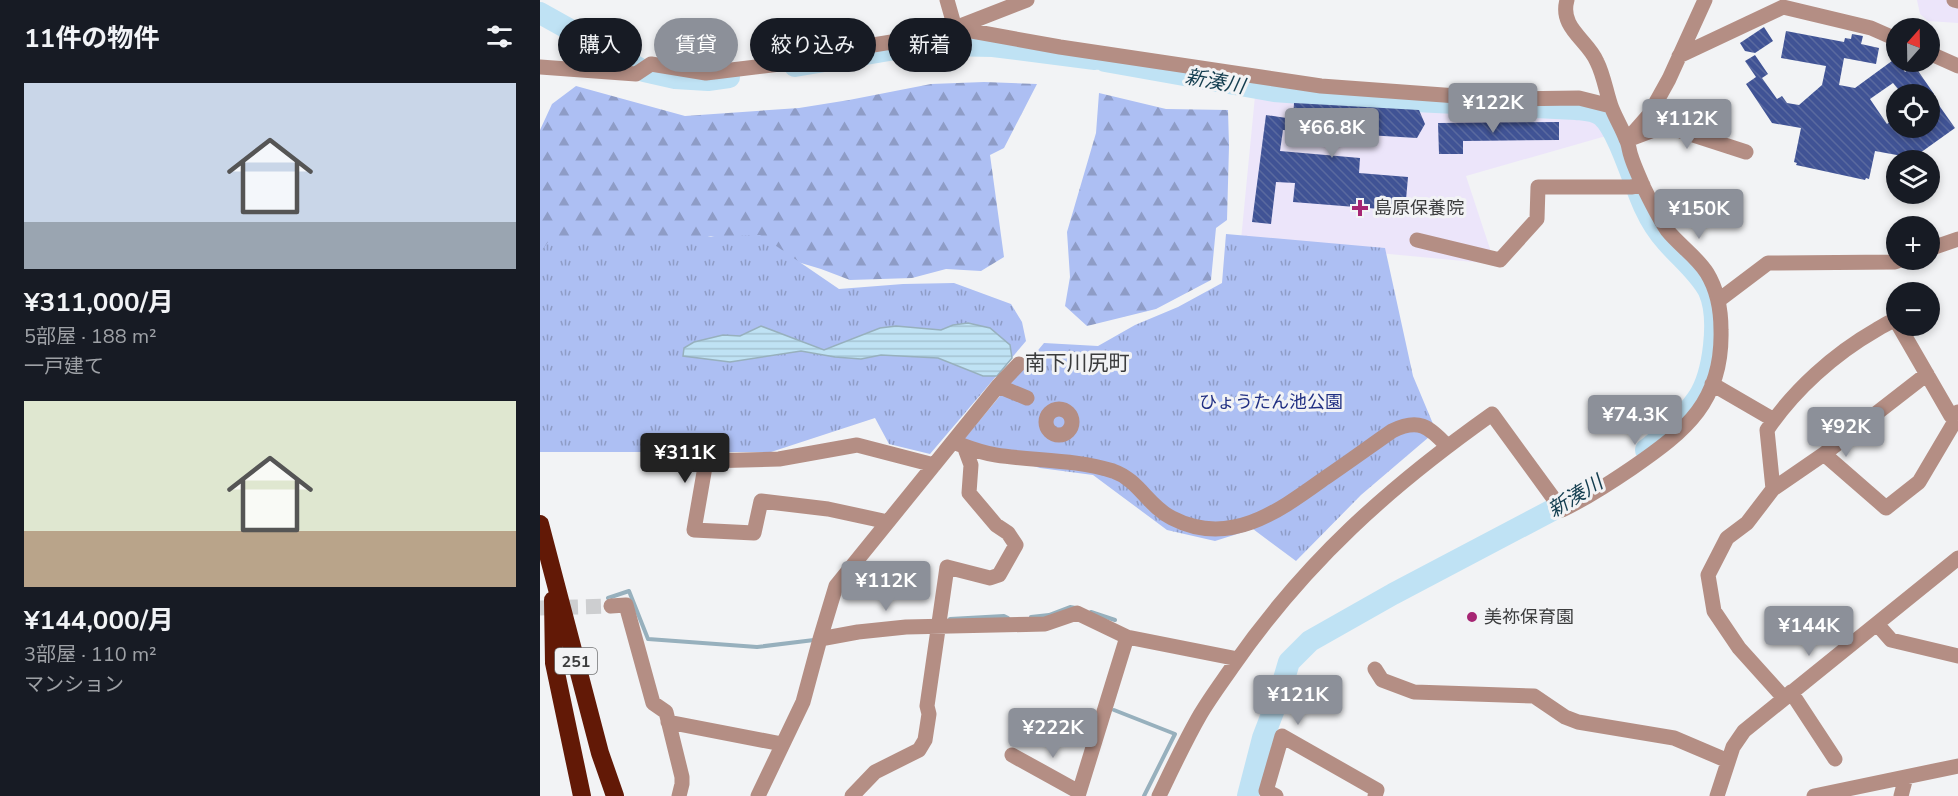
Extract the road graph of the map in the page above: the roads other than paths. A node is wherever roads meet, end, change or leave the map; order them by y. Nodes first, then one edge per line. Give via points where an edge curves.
1 (947, 0) edge
2 (1027, 0) edge
3 (1567, 0) edge
4 (1705, 0) edge
5 (952, 18) edge
6 (972, 21) edge
7 (972, 31) edge
8 (1886, 35) edge
9 (888, 43) edge
10 (1679, 56) junction
11 (1940, 58) edge
12 (1958, 66) edge
13 (540, 67) edge
14 (1611, 106) junction
15 (1627, 140) junction
16 (1746, 152) dead end
17 (1638, 186) junction
18 (1958, 239) edge
19 (1417, 240) dead end
20 (1940, 245) edge
21 (1886, 262) edge
22 (1719, 300) junction
23 (1886, 325) edge
24 (1905, 336) edge
25 (1019, 364) dead end
26 (1927, 374) junction
27 (1712, 384) junction
28 (998, 386) junction
29 (1027, 398) dead end
30 (1958, 414) edge
31 (1774, 420) junction
32 (958, 444) junction
33 (1448, 446) junction
34 (1824, 454) junction
35 (934, 465) junction
36 (1773, 489) junction
37 (888, 522) junction
38 (540, 524) edge
39 (1958, 558) edge
40 (552, 569) junction
41 (611, 606) tunnel mouth
42 (1877, 624) junction
43 (938, 626) junction
44 (1127, 637) junction
45 (820, 639) junction
46 (1958, 656) edge
47 (1238, 659) junction
48 (1375, 669) dead end
49 (1787, 695) junction
50 (668, 722) junction
51 (782, 744) junction
52 (600, 753) junction
53 (1012, 755) dead end
54 (1835, 759) dead end
55 (1728, 761) junction
56 (1958, 766) edge
57 (1905, 777) junction
58 (1079, 794) edge
59 (582, 796) edge
60 (615, 796) edge
61 (624, 796) edge
62 (679, 796) edge
63 (758, 796) edge
64 (852, 796) edge
65 (1159, 796) edge
66 (1276, 796) edge
67 (1375, 796) edge
68 (1717, 796) edge
69 (1814, 796) edge
70 (1901, 796) edge

1 - 5 street
2 - 6 street
3 - 14 street via 1566,19 1597,61
4 - 10 street
7 - 14 street via 1321,86 1498,99 1580,98
8 - 10 street via 1783,7
9 - 13 street via 780,64 706,73 651,64 636,74
10 - 15 street via 1649,115
11 - 12 street
14 - 15 street
15 - 16 street via 1659,128 1675,129
15 - 17 street
17 - 19 street via 1538,187 1538,219 1500,260
17 - 22 street via 1666,229 1707,272
18 - 20 street
21 - 22 street via 1768,263
22 - 27 street via 1720,356
23 - 31 street via 1857,341 1821,370
24 - 26 street
25 - 28 street
26 - 30 street via 1951,416
26 - 34 street
27 - 31 street
27 - 33 street via 1700,408 1679,434 1583,501 1560,506 1492,414
28 - 29 street
28 - 32 street
30 - 34 street via 1919,482 1886,508
31 - 36 street via 1767,430
32 - 33 street via 995,455 1064,461 1115,472 1136,483 1157,509 1173,519 1213,530 1258,521 1278,510 1402,426 1430,428
32 - 35 street
32 - 43 street via 971,465 969,493 1016,544 999,575 990,578 947,567
33 - 47 street via 1386,494 1315,563
34 - 36 street
35 - 37 street
35 - 37 street via 857,445 778,459 706,461 694,530 754,533 761,501 828,509
36 - 49 street via 1747,523 1727,538 1708,575 1714,611 1739,648
37 - 45 street via 837,586
38 - 40 highway, 251
39 - 42 street
40 - 52 highway, 251
40 - 59 highway via 554,663
41 - 50 street via 626,605 653,703 666,712
42 - 46 street via 1891,640
42 - 49 street
43 - 44 street via 1045,624 1077,613
43 - 45 street
43 - 64 street via 925,740 919,750 875,772
44 - 47 street
44 - 58 street
45 - 51 street via 803,702
47 - 65 street via 1201,713
48 - 55 street via 1382,680 1414,692 1534,696 1578,722 1674,738
49 - 54 street
49 - 55 street via 1744,731
50 - 51 street
50 - 62 street via 682,777
51 - 63 street
52 - 60 highway, 251
52 - 61 highway
53 - 58 street
55 - 68 street
56 - 57 street
57 - 69 street
57 - 70 street
66 - 67 street via 1266,791 1282,736 1377,790

